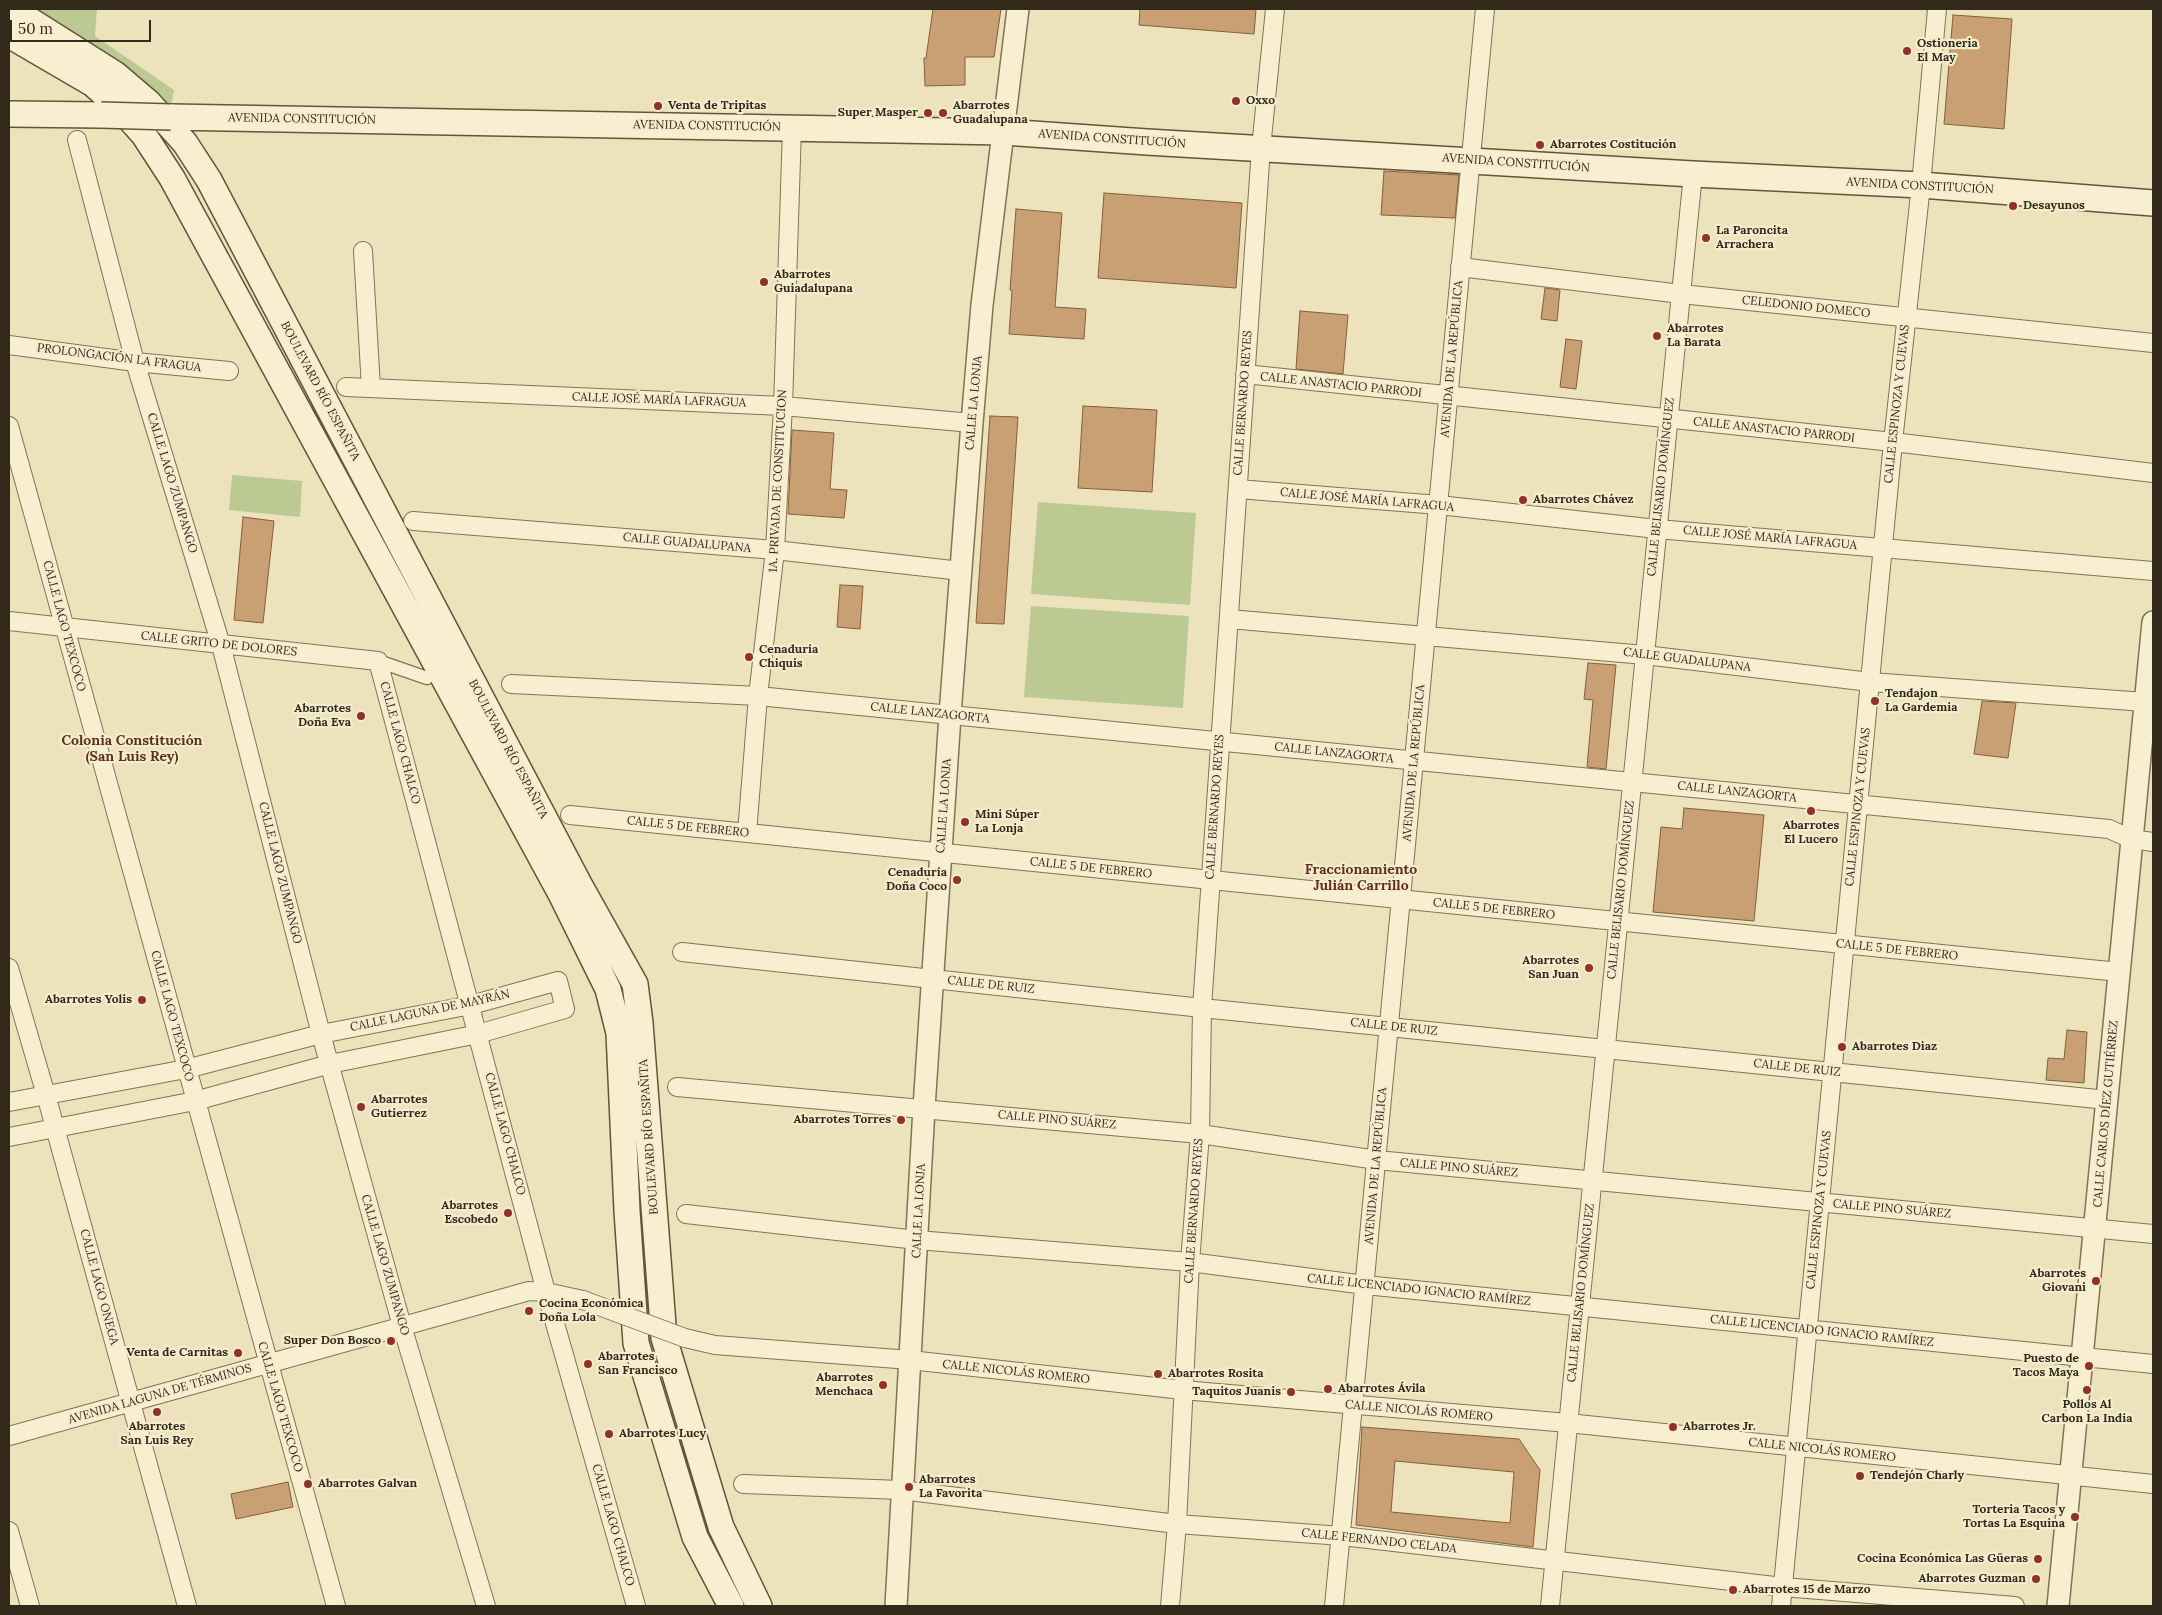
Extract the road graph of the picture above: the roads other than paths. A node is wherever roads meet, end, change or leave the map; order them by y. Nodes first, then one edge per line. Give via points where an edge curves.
1 (12, 9) edge
2 (1018, 9) edge
3 (1275, 9) edge
4 (1485, 9) edge
5 (1937, 9) edge
6 (9, 35) edge
7 (9, 114) edge
8 (792, 128) junction
9 (1004, 132) junction
10 (77, 140) dead end
11 (1261, 148) junction
12 (1471, 161) junction
13 (1693, 174) junction
14 (1921, 185) junction
15 (2153, 202) edge
16 (362, 251) dead end
17 (1460, 267) junction
18 (1681, 294) junction
19 (1905, 318) junction
20 (2153, 343) edge
21 (9, 345) edge
22 (135, 362) junction
23 (229, 371) dead end
24 (1245, 374) junction
25 (346, 386) dead end
26 (371, 388) junction
27 (1449, 396) junction
28 (783, 406) junction
29 (1668, 419) junction
30 (972, 423) junction
31 (9, 426) edge
32 (1893, 442) junction
33 (2153, 473) edge
34 (1238, 489) junction
35 (1439, 505) junction
36 (413, 521) dead end
37 (1657, 529) junction
38 (1883, 548) junction
39 (775, 550) junction
40 (2153, 571) edge
41 (960, 572) junction
42 (1228, 619) junction
43 (9, 621) edge
44 (2153, 622) edge
45 (64, 626) junction
46 (1426, 636) junction
47 (221, 645) junction
48 (1645, 654) junction
49 (378, 661) junction
50 (427, 678) dead end
51 (1870, 682) junction
52 (511, 684) dead end
53 (758, 696) junction
54 (2146, 702) junction
55 (950, 715) junction
56 (1220, 742) junction
57 (1414, 761) junction
58 (1632, 782) junction
59 (1858, 804) junction
60 (570, 815) dead end
61 (747, 832) junction
62 (2131, 839) junction
63 (2153, 842) edge
64 (941, 852) junction
65 (1210, 880) junction
66 (1401, 899) junction
67 (1618, 921) junction
68 (1844, 944) junction
69 (682, 952) dead end
70 (9, 968) edge
71 (2119, 972) junction
72 (933, 978) junction
73 (471, 1005) junction
74 (1202, 1008) junction
75 (1390, 1027) junction
76 (321, 1034) junction
77 (478, 1034) junction
78 (1605, 1049) junction
79 (330, 1064) junction
80 (186, 1069) junction
81 (1832, 1072) junction
82 (677, 1087) dead end
83 (46, 1095) junction
84 (2107, 1100) junction
85 (9, 1102) edge
86 (195, 1102) junction
87 (924, 1108) junction
88 (55, 1128) junction
89 (1200, 1134) junction
90 (9, 1137) edge
91 (1377, 1160) junction
92 (1592, 1181) junction
93 (1820, 1202) junction
94 (686, 1214) dead end
95 (2095, 1228) junction
96 (2153, 1234) edge
97 (917, 1240) junction
98 (1190, 1262) junction
99 (1365, 1285) junction
100 (546, 1292) junction
101 (1580, 1307) junction
102 (402, 1326) junction
103 (1808, 1330) junction
104 (685, 1338) joint
105 (2082, 1357) junction
106 (910, 1360) junction
107 (268, 1364) junction
108 (2153, 1364) edge
109 (1182, 1390) junction
110 (130, 1402) junction
111 (1354, 1405) junction
112 (1568, 1423) junction
113 (9, 1436) edge
114 (1796, 1448) junction
115 (2070, 1476) junction
116 (743, 1484) dead end
117 (2153, 1484) edge
118 (901, 1490) junction
119 (1177, 1524) junction
120 (9, 1531) edge
121 (1342, 1536) junction
122 (1554, 1559) junction
123 (1782, 1587) junction
124 (30, 1606) edge
125 (187, 1606) edge
126 (336, 1606) edge
127 (486, 1606) edge
128 (636, 1606) edge
129 (731, 1606) edge
130 (759, 1606) edge
131 (896, 1606) edge
132 (1170, 1606) edge
133 (1334, 1606) edge
134 (1550, 1606) edge
135 (1781, 1606) edge
136 (2015, 1606) edge
137 (2058, 1606) edge

1 - 130 main road, BOULEVARD RÍO ESPAÑITA via 115,74 149,103 184,143 209,180 635,984 664,1338 721,1528
2 - 9 street, CALLE LA LONJA
3 - 11 street, CALLE BERNARDO REYES
4 - 12 street, AVENIDA DE LA REPÚBLICA
5 - 14 street, CALLE ESPINOZA Y CUEVAS
6 - 129 main road, BOULEVARD RÍO ESPAÑITA via 93,84 144,135 172,178 557,885 608,990 619,1033 636,1343 694,1538
7 - 8 main road, AVENIDA CONSTITUCIÓN, bridge
8 - 9 main road, AVENIDA CONSTITUCIÓN
8 - 28 street, 1A. PRIVADA DE CONSTITUCION
9 - 11 main road, AVENIDA CONSTITUCIÓN
9 - 30 street, CALLE LA LONJA via 982,305
10 - 22 street, CALLE LAGO ZUMPANGO
11 - 12 main road, AVENIDA CONSTITUCIÓN
11 - 24 street, CALLE BERNARDO REYES
12 - 13 main road, AVENIDA CONSTITUCIÓN
12 - 17 street, AVENIDA DE LA REPÚBLICA
13 - 14 main road, AVENIDA CONSTITUCIÓN
13 - 18 street, CALLE BELISARIO DOMÍNGUEZ
14 - 15 main road, AVENIDA CONSTITUCIÓN
14 - 19 street, CALLE ESPINOZA Y CUEVAS
16 - 26 street
17 - 18 street, CELEDONIO DOMECO
17 - 27 street, AVENIDA DE LA REPÚBLICA
18 - 19 street, CELEDONIO DOMECO
18 - 29 street, CALLE BELISARIO DOMÍNGUEZ
19 - 20 street, CELEDONIO DOMECO
19 - 32 street, CALLE ESPINOZA Y CUEVAS
21 - 22 street, PROLONGACIÓN LA FRAGUA
22 - 23 street, PROLONGACIÓN LA FRAGUA
22 - 47 street, CALLE LAGO ZUMPANGO
24 - 27 street, CALLE ANASTACIO PARRODI
24 - 34 street, CALLE BERNARDO REYES
25 - 26 street, CALLE JOSÉ MARÍA LAFRAGUA
26 - 28 street, CALLE JOSÉ MARÍA LAFRAGUA
27 - 29 street, CALLE ANASTACIO PARRODI
27 - 35 street, AVENIDA DE LA REPÚBLICA
28 - 30 street, CALLE JOSÉ MARÍA LAFRAGUA
28 - 39 street, 1A. PRIVADA DE CONSTITUCION
29 - 32 street, CALLE ANASTACIO PARRODI
29 - 37 street, CALLE BELISARIO DOMÍNGUEZ
30 - 41 street, CALLE LA LONJA
31 - 45 street, CALLE LAGO TEXCOCO
32 - 33 street, CALLE ANASTACIO PARRODI
32 - 38 street, CALLE ESPINOZA Y CUEVAS
34 - 35 street, CALLE JOSÉ MARÍA LAFRAGUA
34 - 42 street, CALLE BERNARDO REYES
35 - 37 street, CALLE JOSÉ MARÍA LAFRAGUA
35 - 46 street, AVENIDA DE LA REPÚBLICA
36 - 39 street, CALLE GUADALUPANA
37 - 38 street, CALLE JOSÉ MARÍA LAFRAGUA
37 - 48 street, CALLE BELISARIO DOMÍNGUEZ
38 - 40 street, CALLE JOSÉ MARÍA LAFRAGUA
38 - 51 street, CALLE ESPINOZA Y CUEVAS
39 - 41 street, CALLE GUADALUPANA
39 - 53 street, 1A. PRIVADA DE CONSTITUCION
41 - 55 street, CALLE LA LONJA
42 - 46 street, CALLE GUADALUPANA
42 - 56 street, CALLE BERNARDO REYES
43 - 45 street, CALLE GRITO DE DOLORES
44 - 54 street, CALLE CARLOS DÍEZ GUTIÉRREZ
45 - 47 street, CALLE GRITO DE DOLORES
45 - 80 street, CALLE LAGO TEXCOCO
46 - 48 street, CALLE GUADALUPANA
46 - 57 street, AVENIDA DE LA REPÚBLICA
47 - 49 street, CALLE GRITO DE DOLORES
47 - 76 street, CALLE LAGO ZUMPANGO
48 - 51 street, CALLE GUADALUPANA
48 - 58 street, CALLE BELISARIO DOMÍNGUEZ
49 - 50 street, CALLE GRITO DE DOLORES
49 - 73 street, CALLE LAGO CHALCO
51 - 54 street, CALLE GUADALUPANA
51 - 59 street, CALLE ESPINOZA Y CUEVAS
52 - 53 street, CALLE LANZAGORTA
53 - 55 street, CALLE LANZAGORTA
53 - 61 street, 1A. PRIVADA DE CONSTITUCION
54 - 62 street, CALLE CARLOS DÍEZ GUTIÉRREZ
55 - 56 street, CALLE LANZAGORTA
55 - 64 street, CALLE LA LONJA
56 - 57 street, CALLE LANZAGORTA
56 - 65 street, CALLE BERNARDO REYES
57 - 58 street, CALLE LANZAGORTA
57 - 66 street, AVENIDA DE LA REPÚBLICA
58 - 59 street, CALLE LANZAGORTA
58 - 67 street, CALLE BELISARIO DOMÍNGUEZ
59 - 62 street, CALLE LANZAGORTA via 2109,829
59 - 68 street, CALLE ESPINOZA Y CUEVAS
60 - 61 street, CALLE 5 DE FEBRERO
61 - 64 street, CALLE 5 DE FEBRERO
62 - 63 street, CALLE LANZAGORTA
62 - 71 street, CALLE CARLOS DÍEZ GUTIÉRREZ
64 - 65 street, CALLE 5 DE FEBRERO
64 - 72 street, CALLE LA LONJA
65 - 66 street, CALLE 5 DE FEBRERO
65 - 74 street, CALLE BERNARDO REYES
66 - 67 street, CALLE 5 DE FEBRERO
66 - 75 street, AVENIDA DE LA REPÚBLICA
67 - 68 street, CALLE 5 DE FEBRERO
67 - 78 street, CALLE BELISARIO DOMÍNGUEZ
68 - 71 street, CALLE 5 DE FEBRERO
68 - 81 street, CALLE ESPINOZA Y CUEVAS
69 - 72 street, CALLE DE RUIZ
70 - 83 street, CALLE LAGO ONEGA
71 - 84 street, CALLE CARLOS DÍEZ GUTIÉRREZ
72 - 74 street, CALLE DE RUIZ
72 - 87 street, CALLE LA LONJA
73 - 76 street, CALLE LAGUNA DE MAYRÁN
73 - 77 street, CALLE LAGO CHALCO
73 - 77 street, CALLE LAGUNA DE MAYRÁN via 558,981 565,1009
74 - 75 street, CALLE DE RUIZ
74 - 89 street, CALLE BERNARDO REYES
75 - 78 street, CALLE DE RUIZ
75 - 91 street, AVENIDA DE LA REPÚBLICA
76 - 79 street, CALLE LAGO ZUMPANGO
76 - 80 street, CALLE LAGUNA DE MAYRÁN
77 - 79 street, CALLE LAGUNA DE MAYRÁN
77 - 100 street, CALLE LAGO CHALCO
78 - 81 street, CALLE DE RUIZ
78 - 92 street, CALLE BELISARIO DOMÍNGUEZ
79 - 86 street, CALLE LAGUNA DE MAYRÁN
79 - 102 street, CALLE LAGO ZUMPANGO
80 - 83 street, CALLE LAGUNA DE MAYRÁN
80 - 86 street, CALLE LAGO TEXCOCO
81 - 84 street, CALLE DE RUIZ
81 - 93 street, CALLE ESPINOZA Y CUEVAS
82 - 87 street, CALLE PINO SUÁREZ
83 - 85 street, CALLE LAGUNA DE MAYRÁN
83 - 88 street, CALLE LAGO ONEGA
84 - 95 street, CALLE CARLOS DÍEZ GUTIÉRREZ
86 - 88 street, CALLE LAGUNA DE MAYRÁN
86 - 107 street, CALLE LAGO TEXCOCO
87 - 89 street, CALLE PINO SUÁREZ
87 - 97 street, CALLE LA LONJA
88 - 90 street, CALLE LAGUNA DE MAYRÁN
88 - 110 street, CALLE LAGO ONEGA
89 - 91 street, CALLE PINO SUÁREZ
89 - 98 street, CALLE BERNARDO REYES
91 - 92 street, CALLE PINO SUÁREZ
91 - 99 street, AVENIDA DE LA REPÚBLICA
92 - 93 street, CALLE PINO SUÁREZ
92 - 101 street, CALLE BELISARIO DOMÍNGUEZ
93 - 95 street, CALLE PINO SUÁREZ
93 - 103 street, CALLE ESPINOZA Y CUEVAS
94 - 97 street, CALLE LICENCIADO IGNACIO RAMÍREZ
95 - 96 street, CALLE PINO SUÁREZ
95 - 105 street, CALLE CARLOS DÍEZ GUTIÉRREZ
97 - 98 street, CALLE LICENCIADO IGNACIO RAMÍREZ
97 - 106 street, CALLE LA LONJA
98 - 99 street, CALLE LICENCIADO IGNACIO RAMÍREZ
98 - 109 street, CALLE BERNARDO REYES
99 - 101 street, CALLE LICENCIADO IGNACIO RAMÍREZ
99 - 111 street, AVENIDA DE LA REPÚBLICA
100 - 102 street, AVENIDA LAGUNA DE TÉRMINOS via 529,1290
100 - 104 street, AVENIDA LAGUNA DE TÉRMINOS, bridge via 583,1300
100 - 128 street, CALLE LAGO CHALCO
101 - 103 street, CALLE LICENCIADO IGNACIO RAMÍREZ
101 - 112 street, CALLE BELISARIO DOMÍNGUEZ
102 - 107 street, AVENIDA LAGUNA DE TÉRMINOS
102 - 127 street, CALLE LAGO ZUMPANGO
103 - 105 street, CALLE LICENCIADO IGNACIO RAMÍREZ
103 - 114 street, CALLE ESPINOZA Y CUEVAS
104 - 106 street, CALLE NICOLÁS ROMERO via 715,1345
105 - 108 street, CALLE LICENCIADO IGNACIO RAMÍREZ
105 - 115 street, CALLE CARLOS DÍEZ GUTIÉRREZ
106 - 109 street, CALLE NICOLÁS ROMERO
106 - 118 street, CALLE LA LONJA
107 - 110 street, AVENIDA LAGUNA DE TÉRMINOS
107 - 126 street, CALLE LAGO TEXCOCO
109 - 111 street, CALLE NICOLÁS ROMERO
109 - 119 street, CALLE BERNARDO REYES
110 - 113 street, AVENIDA LAGUNA DE TÉRMINOS
110 - 125 street, CALLE LAGO ONEGA
111 - 112 street, CALLE NICOLÁS ROMERO
111 - 121 street, AVENIDA DE LA REPÚBLICA
112 - 114 street, CALLE NICOLÁS ROMERO
112 - 122 street, CALLE BELISARIO DOMÍNGUEZ
114 - 115 street, CALLE NICOLÁS ROMERO
114 - 123 street, CALLE ESPINOZA Y CUEVAS
115 - 117 street, CALLE NICOLÁS ROMERO
115 - 137 street, CALLE CARLOS DÍEZ GUTIÉRREZ
116 - 118 street, CALLE FERNANDO CELADA
118 - 119 street, CALLE FERNANDO CELADA
118 - 131 street, CALLE LA LONJA
119 - 121 street, CALLE FERNANDO CELADA
119 - 132 street, CALLE BERNARDO REYES
120 - 124 street
121 - 122 street, CALLE FERNANDO CELADA
121 - 133 street, AVENIDA DE LA REPÚBLICA
122 - 123 street, CALLE FERNANDO CELADA
122 - 134 street, CALLE BELISARIO DOMÍNGUEZ
123 - 135 street, CALLE ESPINOZA Y CUEVAS
123 - 136 street, CALLE FERNANDO CELADA

